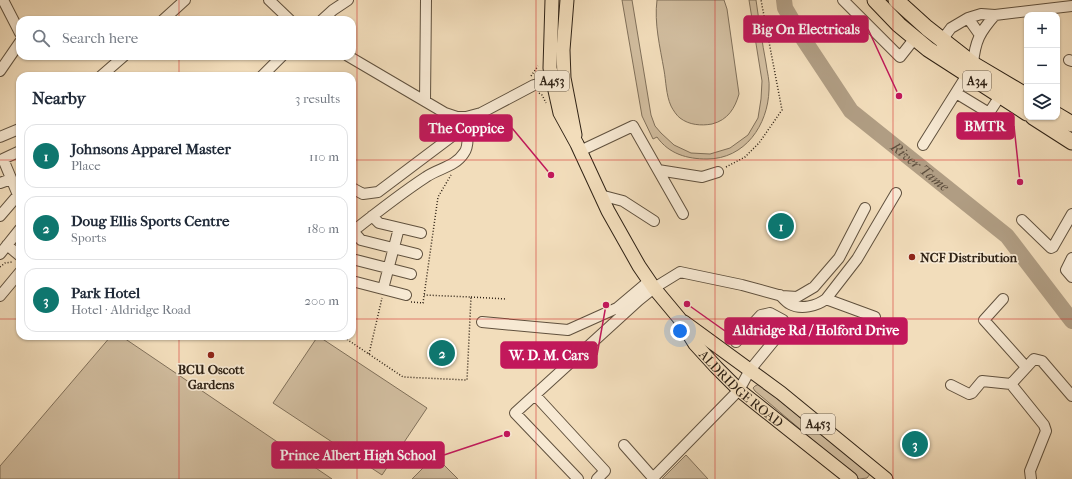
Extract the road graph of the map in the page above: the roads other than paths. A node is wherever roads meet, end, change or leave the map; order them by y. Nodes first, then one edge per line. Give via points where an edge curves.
1 (3, 0) edge
2 (185, 0) edge
3 (269, 0) edge
4 (348, 0) edge
5 (426, 0) edge
6 (552, 0) edge
7 (567, 0) edge
8 (843, 0) edge
9 (875, 0) edge
10 (896, 0) edge
11 (1049, 4) edge
12 (1072, 6) edge
13 (995, 15) junction
14 (167, 16) edge
15 (286, 16) edge
16 (326, 16) edge
17 (968, 18) junction
18 (16, 25) edge
19 (980, 35) junction
20 (915, 38) junction
21 (942, 40) junction
22 (16, 48) edge
23 (119, 60) edge
24 (278, 60) edge
25 (355, 60) edge
26 (970, 69) junction
27 (0, 71) edge
28 (106, 72) edge
29 (266, 72) edge
30 (558, 79) junction
31 (956, 93) junction
32 (1024, 95) edge
33 (1006, 100) junction
34 (425, 102) junction
35 (1024, 111) edge
36 (1060, 117) edge
37 (1038, 120) edge
38 (467, 121) junction
39 (1072, 124) edge
40 (16, 130) edge
41 (0, 137) edge
42 (1072, 142) edge
43 (924, 145) dead end
44 (579, 148) junction
45 (16, 154) edge
46 (2, 160) edge
47 (658, 170) junction
48 (718, 172) road end
49 (11, 178) junction
50 (0, 183) edge
51 (16, 190) edge
52 (356, 190) edge
53 (896, 193) dead end
54 (600, 195) junction
55 (16, 198) edge
56 (14, 200) junction
57 (0, 206) edge
58 (864, 208) dead end
59 (683, 214) dead end
60 (1072, 214) edge
61 (0, 216) edge
62 (372, 216) junction
63 (1022, 220) dead end
64 (654, 221) dead end
65 (356, 228) edge
66 (399, 228) junction
67 (421, 233) dead end
68 (16, 234) edge
69 (356, 235) edge
70 (7, 245) junction
71 (394, 248) junction
72 (0, 254) edge
73 (416, 254) dead end
74 (16, 256) edge
75 (1072, 258) edge
76 (356, 260) edge
77 (389, 268) junction
78 (411, 274) dead end
79 (16, 277) edge
80 (1072, 277) edge
81 (356, 283) edge
82 (652, 284) junction
83 (383, 293) junction
84 (406, 295) dead end
85 (780, 295) junction
86 (0, 296) edge
87 (826, 299) junction
88 (1003, 299) dead end
89 (876, 317) dead end
90 (679, 318) junction
91 (502, 324) dead end
92 (736, 342) dead end
93 (1026, 367) junction
94 (750, 370) junction
95 (1011, 384) junction
96 (951, 385) dead end
97 (739, 390) junction
98 (535, 395) junction
99 (1072, 396) edge
100 (624, 445) dead end
101 (879, 477) edge
102 (578, 479) edge
103 (597, 479) edge
104 (653, 479) edge
105 (851, 479) edge
106 (1031, 479) edge

1 - 18 street
2 - 14 street
3 - 15 street
4 - 16 street
5 - 34 street
6 - 30 main road, ALDRIDGE ROAD / A453 via 550,68
7 - 30 main road, ALDRIDGE ROAD / A453
8 - 20 street via 900,56
9 - 20 highway, A34
10 - 21 highway, A34
11 - 12 street
11 - 13 street
13 - 17 street via 981,14
13 - 19 street
17 - 19 street
17 - 21 street via 952,28
19 - 26 street via 974,48
20 - 26 highway, A34 via 928,49
21 - 26 highway, A34
21 - 33 street via 942,50
22 - 27 street
23 - 28 street
24 - 29 street
25 - 34 street
26 - 31 street
26 - 32 highway, A34
26 - 33 highway, A34
30 - 38 street via 534,85
30 - 44 main road, ALDRIDGE ROAD / A453 via 560,113
31 - 33 street via 989,113
31 - 43 street
33 - 35 highway, A34
34 - 38 street
36 - 39 highway
37 - 42 highway
38 - 52 street via 378,192 363,194
38 - 62 street via 466,152 459,160 427,176
40 - 41 street
44 - 47 street via 633,126
44 - 54 main road, ALDRIDGE ROAD / A453
45 - 46 street
46 - 49 street
47 - 48 street via 702,177
47 - 59 street
49 - 50 street
49 - 51 street
53 - 87 street via 858,259
54 - 64 street via 623,201
54 - 82 main road, ALDRIDGE ROAD / A453 via 625,244
55 - 56 street
56 - 57 street
56 - 61 street
58 - 85 street via 839,258 814,287 797,297
60 - 63 street via 1054,247 1051,248
62 - 65 street
62 - 66 street via 379,223
66 - 67 street
66 - 71 street
68 - 70 street
69 - 71 street via 361,240
70 - 72 street
70 - 74 street
71 - 73 street
71 - 77 street
75 - 80 street via 1066,270
76 - 77 street
77 - 78 street
77 - 83 street
79 - 86 street
81 - 83 street
82 - 85 street via 680,272
82 - 90 main road, ALDRIDGE ROAD / A453
82 - 91 street via 617,308 568,330 482,322
82 - 98 street via 634,304
83 - 84 street
85 - 87 street via 789,304 797,306 814,306
87 - 89 street
88 - 93 street via 984,320
90 - 94 main road, ALDRIDGE ROAD / A453
90 - 97 main road, ALDRIDGE ROAD / A453 via 695,344
92 - 94 street via 761,315 770,313 783,320 786,326
93 - 95 street
93 - 99 street via 1034,359 1042,361
94 - 97 street
94 - 101 main road, ALDRIDGE ROAD / A453
95 - 96 street via 982,381 969,394
95 - 106 street via 1046,431 1030,470
97 - 104 street
97 - 105 main road, ALDRIDGE ROAD / A453
98 - 102 street via 515,413
98 - 103 street via 605,471
100 - 104 street

